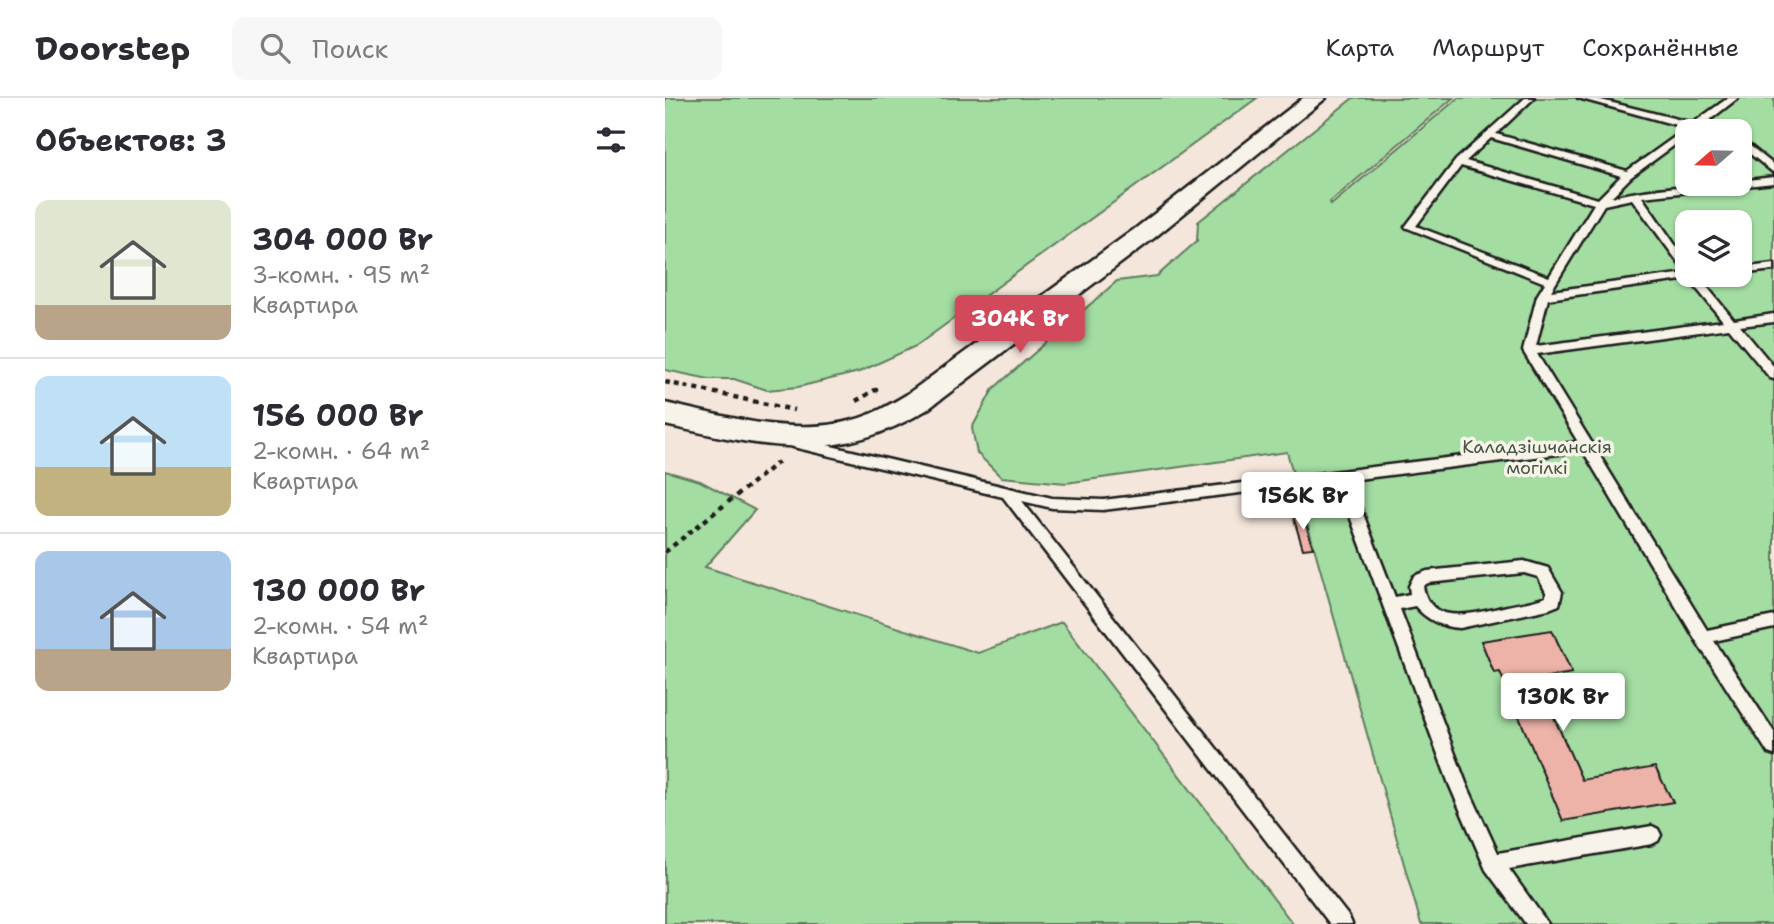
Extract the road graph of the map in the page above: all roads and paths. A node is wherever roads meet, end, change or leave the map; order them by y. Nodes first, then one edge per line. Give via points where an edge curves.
1 (1316, 98) edge
2 (1530, 98) edge
3 (1582, 98) edge
4 (1715, 98) edge
5 (1734, 98) edge
6 (1699, 119) edge
7 (1705, 119) edge
8 (1675, 126) edge
9 (1490, 135) junction
10 (1675, 141) edge
11 (1752, 151) edge
12 (1459, 162) junction
13 (1774, 170) edge
14 (1628, 175) junction
15 (1774, 180) edge
16 (1752, 183) edge
17 (1675, 191) edge
18 (1635, 195) junction
19 (1600, 203) junction
20 (1675, 253) edge
21 (1774, 267) edge
22 (1752, 270) edge
23 (1675, 277) edge
24 (1553, 282) junction
25 (1702, 287) edge
26 (1543, 296) junction
27 (1774, 318) edge
28 (1730, 323) junction
29 (1529, 351) junction
30 (1774, 375) edge
31 (665, 382) edge
32 (889, 393) dead end
33 (846, 406) dead end
34 (803, 412) dead end
35 (665, 414) edge
36 (752, 433) junction
37 (806, 445) junction
38 (1586, 446) junction
39 (1342, 476) junction
40 (1007, 492) junction
41 (665, 552) edge
42 (1418, 599) junction
43 (1390, 604) junction
44 (1774, 622) edge
45 (1703, 636) junction
46 (1774, 747) edge
47 (1652, 835) dead end
48 (1493, 863) junction
49 (1342, 924) edge
50 (1538, 924) edge

1 - 36 street via 1145,233 900,413 862,431 827,438
2 - 9 lane
3 - 8 lane
4 - 6 lane
5 - 7 lane
9 - 12 lane
9 - 14 lane
10 - 14 lane
11 - 13 lane
12 - 19 lane
12 - 24 lane via 1410,227
14 - 19 lane
15 - 16 lane
17 - 18 lane
18 - 19 lane
18 - 20 lane
19 - 24 lane
21 - 22 lane
23 - 26 lane
24 - 26 lane
25 - 28 lane
26 - 29 lane
27 - 28 lane
28 - 29 lane
28 - 30 lane
29 - 38 lane
31 - 34 path
32 - 33 path via 875,390
35 - 36 street
36 - 37 lane
37 - 40 lane
37 - 41 path via 769,467
38 - 39 lane
38 - 45 lane
39 - 40 lane via 1103,505 1052,503
39 - 43 lane
40 - 49 lane
42 - 42 lane via 1432,615 1460,622 1543,605 1554,601 1554,592 1543,572 1524,567 1427,577 1416,586
42 - 43 lane
43 - 48 lane
44 - 45 lane
45 - 46 lane
47 - 48 lane
48 - 50 lane

